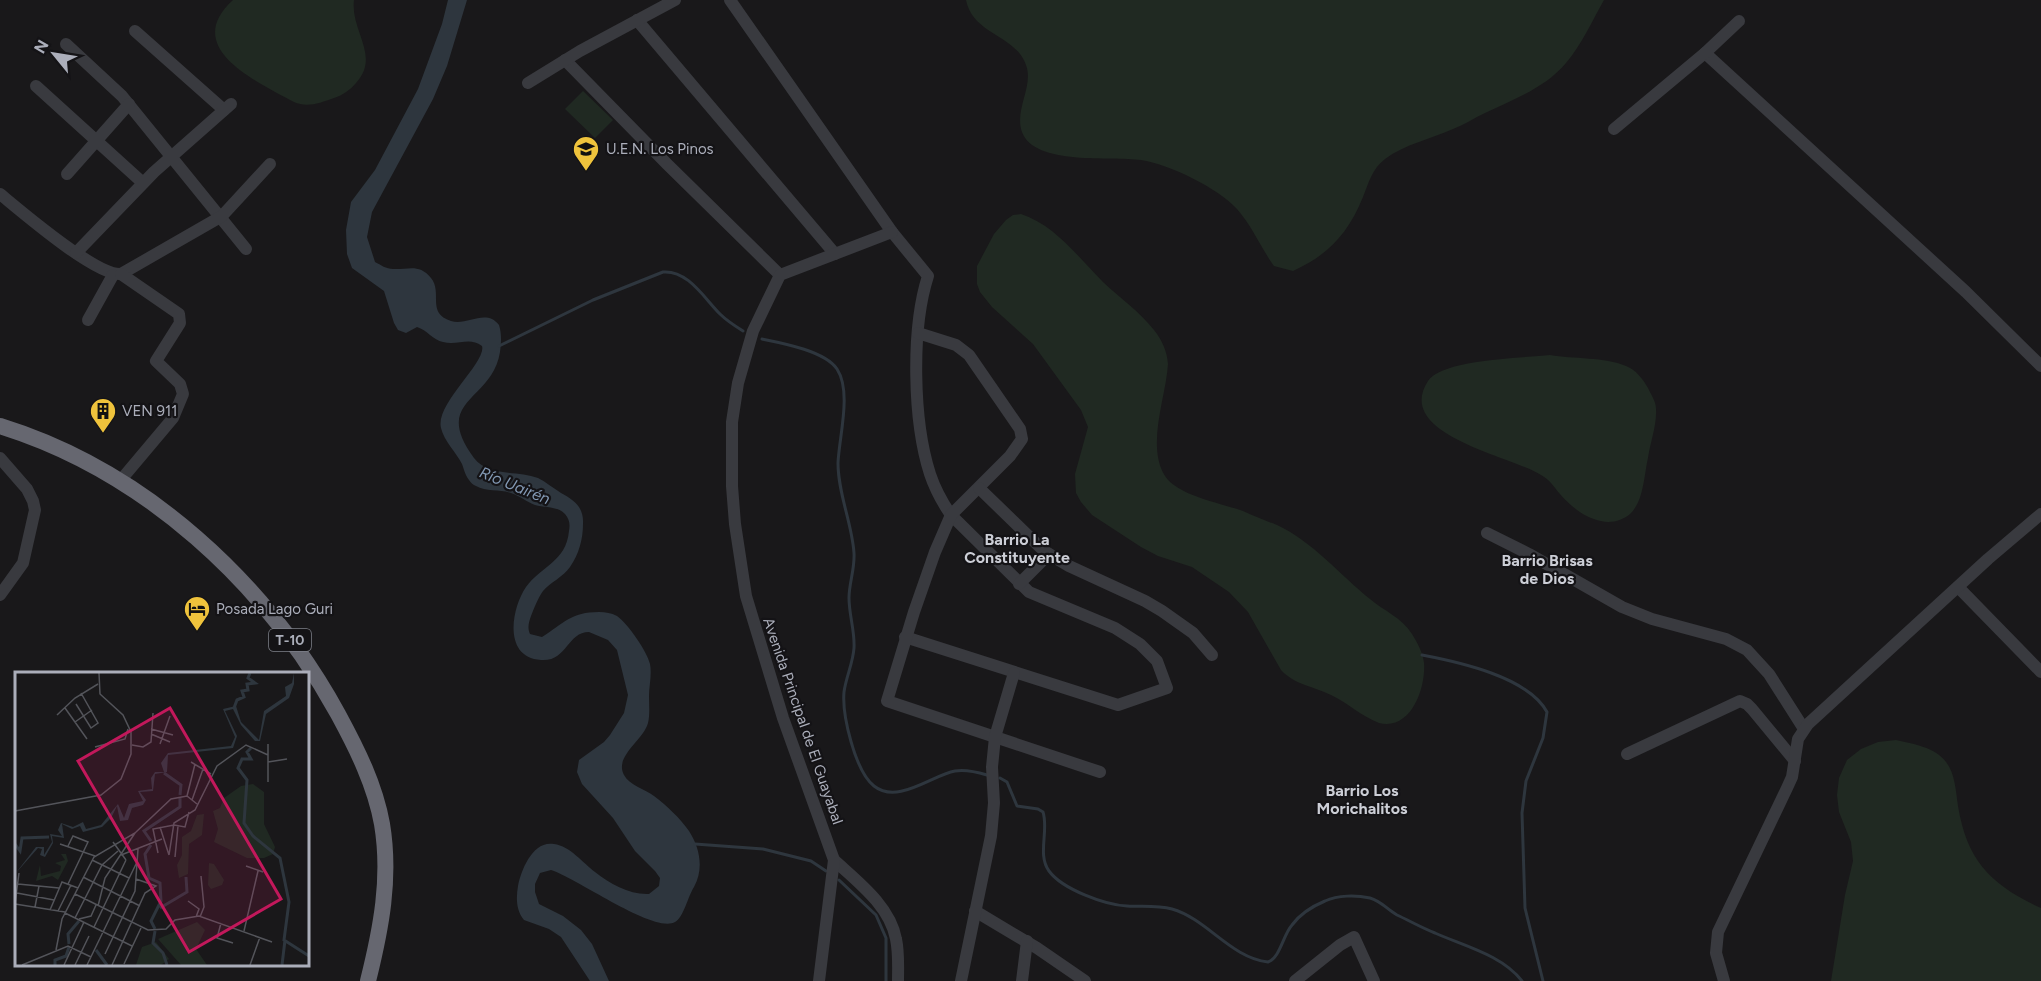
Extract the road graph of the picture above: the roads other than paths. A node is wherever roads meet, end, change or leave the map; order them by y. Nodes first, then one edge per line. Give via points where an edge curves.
1 (675, 0) edge
2 (730, 0) edge
3 (637, 20) junction
4 (1739, 21) dead end
5 (135, 31) dead end
6 (66, 44) dead end
7 (1705, 53) junction
8 (565, 60) junction
9 (528, 83) dead end
10 (36, 86) dead end
11 (129, 104) junction
12 (1614, 129) dead end
13 (96, 142) junction
14 (171, 156) junction
15 (270, 164) dead end
16 (67, 174) dead end
17 (143, 183) junction
18 (0, 194) edge
19 (220, 218) junction
20 (892, 232) junction
21 (246, 249) dead end
22 (76, 254) junction
23 (835, 254) junction
24 (117, 274) junction
25 (780, 275) junction
26 (88, 320) dead end
27 (918, 333) junction
28 (2041, 366) edge
29 (0, 426) edge
30 (0, 458) edge
31 (120, 481) junction
32 (979, 488) junction
33 (2041, 514) edge
34 (951, 515) junction
35 (1487, 533) dead end
36 (1049, 554) junction
37 (1019, 584) junction
38 (1958, 587) junction
39 (0, 595) edge
40 (905, 637) junction
41 (1212, 655) dead end
42 (2041, 672) edge
43 (1014, 673) junction
44 (1804, 729) junction
45 (995, 737) junction
46 (1627, 754) dead end
47 (1795, 761) junction
48 (1100, 772) dead end
49 (834, 860) junction
50 (975, 911) junction
51 (1027, 941) junction
52 (1083, 980) edge
53 (368, 981) edge
54 (819, 981) edge
55 (898, 981) edge
56 (962, 981) edge
57 (1022, 981) edge
58 (1295, 981) edge
59 (1374, 981) edge
60 (1724, 981) edge

1 - 3 street
2 - 20 street
3 - 8 street
3 - 23 street
4 - 7 street
5 - 14 street via 227,107
6 - 11 street
7 - 12 street
7 - 28 street
8 - 9 street
8 - 25 street
10 - 13 street
11 - 13 street
11 - 14 street
13 - 16 street
13 - 17 street
14 - 17 street
14 - 19 street
15 - 19 street
17 - 22 street
18 - 22 street
19 - 21 street
19 - 24 street
20 - 23 street
20 - 27 street via 928,276
22 - 24 street
23 - 25 street
24 - 26 street
24 - 31 street via 180,314 180,323 156,361 180,384 183,394 173,418
25 - 49 street, Avenida Principal de El Guayabal via 753,331 734,403 731,450 735,524 746,596 783,718
27 - 32 street via 956,345 969,355 1021,433 1017,448
27 - 34 street via 923,451 935,488
29 - 31 highway, T-10 via 60,448
30 - 39 street via 27,489 35,510 23,563
31 - 53 highway, T-10 via 188,531 265,609 303,656 351,739 378,805 386,867 384,906
32 - 34 street
32 - 36 street
33 - 38 street
34 - 37 street
34 - 40 street
35 - 44 street via 1622,607 1726,639 1747,650 1769,674
36 - 37 street
36 - 41 street via 1162,610
37 - 43 street via 1037,597 1129,636 1157,661 1167,688 1118,705
38 - 42 street
38 - 44 street
40 - 43 street
40 - 45 street via 887,701
43 - 45 street
44 - 47 street via 1798,739
45 - 48 street
45 - 50 street via 993,822
46 - 47 street via 1740,701 1752,708
47 - 60 street via 1787,788 1718,932 1716,953
49 - 54 street, Avenida Principal de El Guayabal
49 - 55 street via 888,916 896,939
50 - 51 street
50 - 56 street
51 - 52 street
51 - 57 street
58 - 59 street via 1354,937

